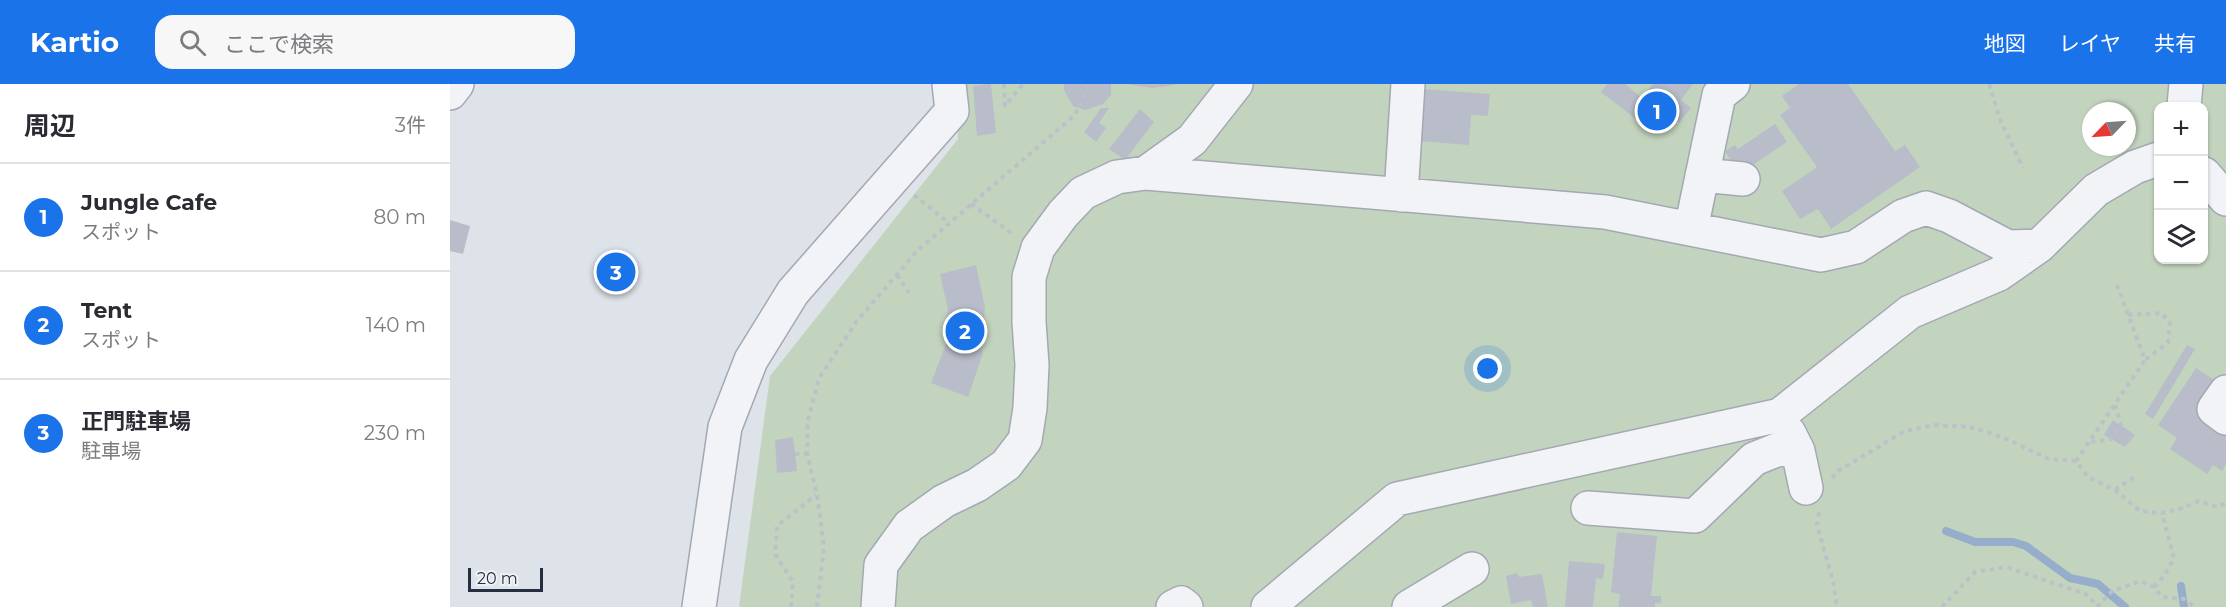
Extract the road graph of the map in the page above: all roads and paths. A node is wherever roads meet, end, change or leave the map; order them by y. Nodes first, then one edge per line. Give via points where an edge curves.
1 (457, 84) edge
2 (949, 84) edge
3 (1004, 84) edge
4 (1023, 84) edge
5 (1089, 84) edge
6 (1236, 84) edge
7 (1408, 84) edge
8 (1733, 84) edge
9 (1988, 84) edge
10 (2186, 84) edge
11 (450, 93) edge
12 (2184, 102) edge
13 (2154, 160) edge
14 (2023, 168) dead end
15 (1146, 173) junction
16 (1702, 175) junction
17 (892, 177) junction
18 (1743, 179) dead end
19 (2208, 179) edge
20 (1401, 195) junction
21 (2226, 199) edge
22 (971, 204) junction
23 (949, 223) junction
24 (1691, 229) junction
25 (2039, 246) junction
26 (1038, 249) junction
27 (897, 275) junction
28 (2117, 285) dead end
29 (909, 293) dead end
30 (2128, 315) junction
31 (2145, 360) junction
32 (2226, 392) edge
33 (2115, 405) junction
34 (1780, 415) junction
35 (2226, 418) edge
36 (2090, 442) junction
37 (1798, 451) junction
38 (807, 453) junction
39 (795, 454) dead end
40 (2076, 462) junction
41 (2134, 477) dead end
42 (2115, 490) junction
43 (1818, 492) junction
44 (817, 495) junction
45 (2226, 503) edge
46 (1588, 508) dead end
47 (2162, 513) junction
48 (1472, 569) dead end
49 (2154, 587) junction
50 (1271, 606) edge
51 (699, 607) edge
52 (792, 607) edge
53 (817, 607) edge
54 (878, 607) edge
55 (1173, 607) edge
56 (1186, 607) edge
57 (1409, 607) edge
58 (1837, 607) edge
59 (1942, 607) edge
60 (2097, 607) edge
61 (2195, 607) edge

1 - 11 street
2 - 17 street via 952,111
3 - 4 path via 1005,106
5 - 22 path via 1075,116
6 - 15 street via 1192,140
7 - 20 street
8 - 16 street via 1719,95
9 - 14 path
10 - 12 street
13 - 25 street via 2096,190
15 - 20 street
15 - 26 street via 1117,177 1083,193
16 - 18 street
16 - 24 street
17 - 23 path
17 - 51 street via 793,292 751,360 725,427
19 - 21 street
20 - 24 street via 1605,212
22 - 23 path
22 - 26 path
23 - 27 path
24 - 25 street via 1821,255 1856,247 1903,216 1926,208 2008,247
25 - 34 street via 1999,274 1910,312
26 - 54 street via 1029,278 1032,365 1025,440 1006,465 909,526 881,565
27 - 29 path
27 - 38 path via 858,321 819,378 808,420
28 - 30 path
30 - 31 path
30 - 31 path via 2162,314 2170,324 2168,344
31 - 33 path
32 - 35 street via 2214,409
33 - 36 path
33 - 36 path via 2121,425 2111,439
34 - 37 street
34 - 50 street via 1397,500
36 - 40 path
37 - 43 street
37 - 46 street via 1779,449 1754,459 1695,516
38 - 39 path
38 - 44 path
40 - 42 path via 2088,477
40 - 43 path via 2049,459 1970,427 1935,425 1905,431 1838,471
41 - 42 path
42 - 47 path via 2140,511
43 - 58 path via 1817,525
44 - 52 path via 777,526 775,554 793,582
44 - 53 path via 824,548
45 - 47 path via 2217,507 2199,501
47 - 49 path via 2174,558
48 - 57 street
49 - 60 path via 2141,581 2112,591
49 - 61 path via 2162,597 2184,599
55 - 56 street via 1181,603
59 - 60 path via 1975,572 2006,567 2086,594

